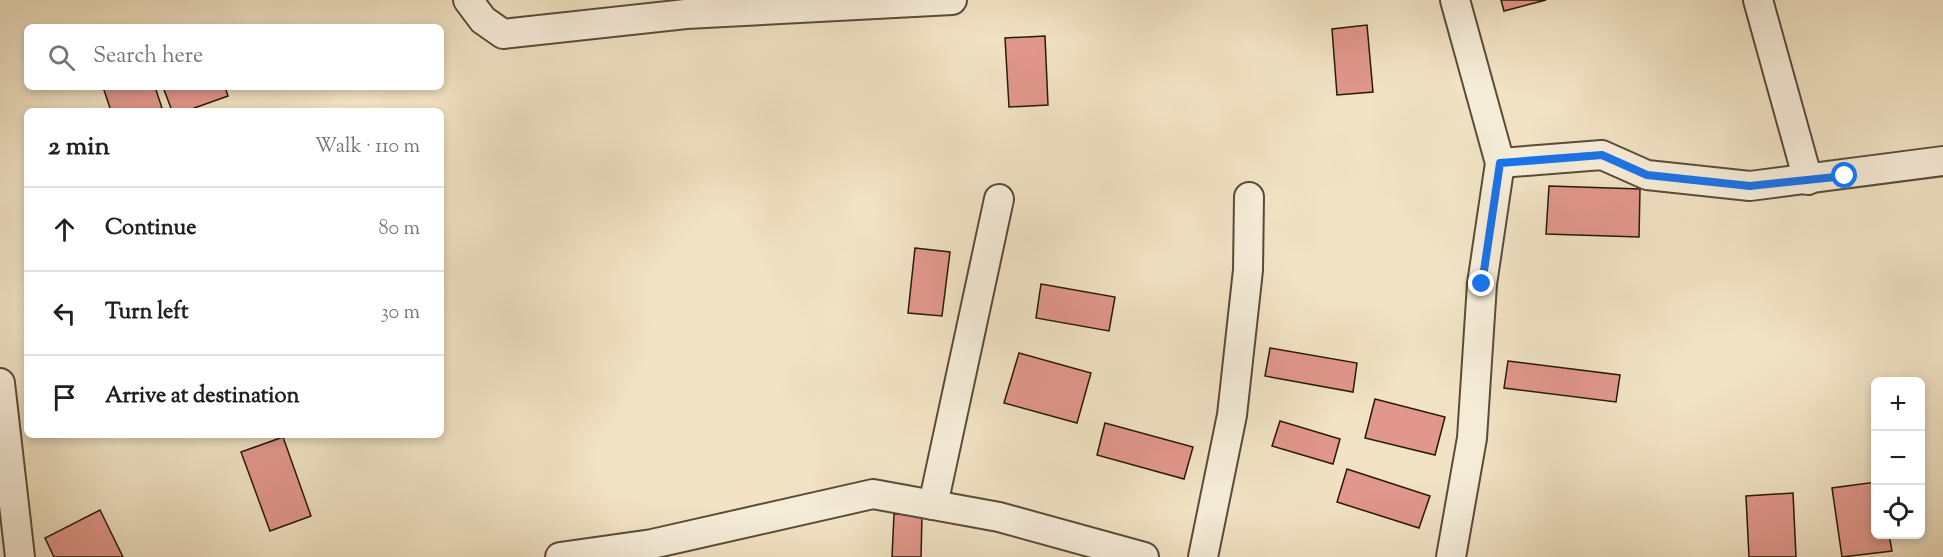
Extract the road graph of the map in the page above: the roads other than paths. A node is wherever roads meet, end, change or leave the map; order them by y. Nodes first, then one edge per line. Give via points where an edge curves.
1 (468, 0) edge
2 (952, 0) edge
3 (1455, 0) edge
4 (1758, 0) edge
5 (1943, 161) edge
6 (1500, 163) junction
7 (1808, 180) junction
8 (1249, 197) dead end
9 (999, 199) dead end
10 (0, 383) edge
11 (933, 505) junction
12 (20, 557) edge
13 (560, 557) edge
14 (1144, 557) edge
15 (1203, 557) edge
16 (1451, 557) edge

1 - 2 street via 483,20 503,34 686,14
3 - 6 street
4 - 7 street
5 - 7 street
6 - 7 street via 1602,155 1647,175 1750,186
6 - 16 street via 1482,284 1472,438
8 - 15 street via 1248,270 1232,415
9 - 11 street
10 - 12 street
11 - 13 street via 873,494 652,544
11 - 14 street via 999,518

